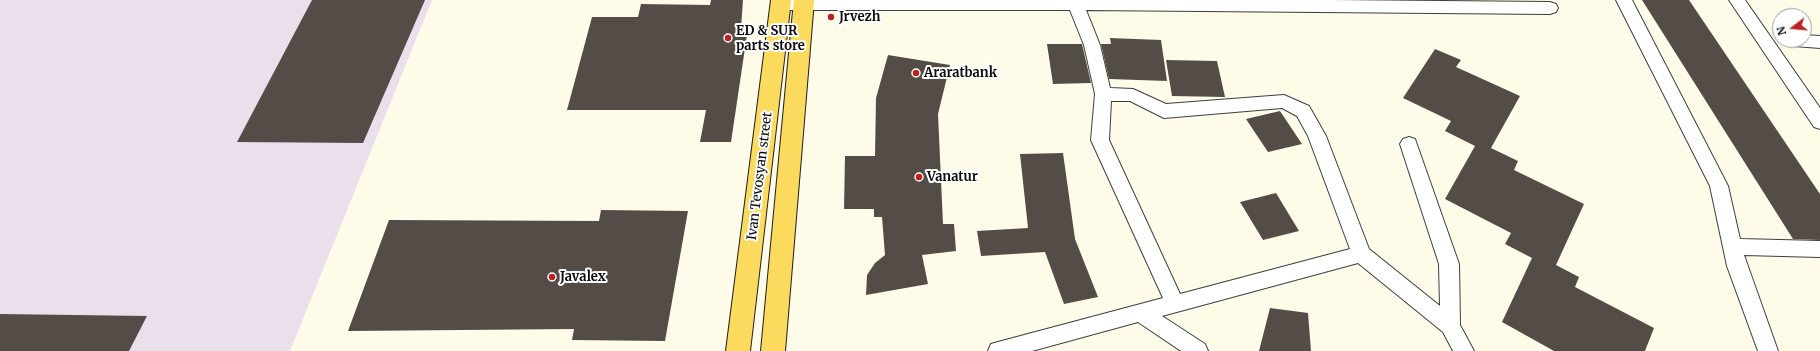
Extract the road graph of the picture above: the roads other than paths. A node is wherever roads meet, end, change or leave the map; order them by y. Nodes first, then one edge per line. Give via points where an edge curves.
1 (1624, 0) edge
2 (1737, 0) edge
3 (1204, 2) edge
4 (780, 3) edge
5 (804, 3) edge
6 (906, 3) edge
7 (1076, 4) junction
8 (1550, 8) dead end
9 (1762, 38) junction
10 (1772, 39) edge
11 (1103, 94) junction
12 (1820, 122) edge
13 (1409, 144) dead end
14 (1733, 247) junction
15 (1820, 249) edge
16 (1361, 254) junction
17 (1176, 304) junction
18 (1141, 313) junction
19 (1450, 326) junction
20 (738, 351) edge
21 (773, 351) edge
22 (998, 351) edge
23 (1198, 351) edge
24 (1464, 351) edge
25 (1768, 351) edge

1 - 14 lane via 1719,186
2 - 9 lane
3 - 7 lane
3 - 8 lane
4 - 5 lane
4 - 20 main road, Ivan Tevosyan street
5 - 6 lane
5 - 21 main road, Ivan Tevosyan street
6 - 7 lane
7 - 11 lane via 1092,45
9 - 10 lane
9 - 12 lane
11 - 16 lane via 1133,95 1164,111 1284,101 1303,111 1317,136
11 - 17 lane via 1100,140
13 - 19 lane via 1449,264
14 - 15 lane
14 - 25 lane via 1737,266
16 - 17 lane
16 - 19 lane
17 - 18 lane
18 - 22 lane
18 - 23 lane
19 - 24 lane

